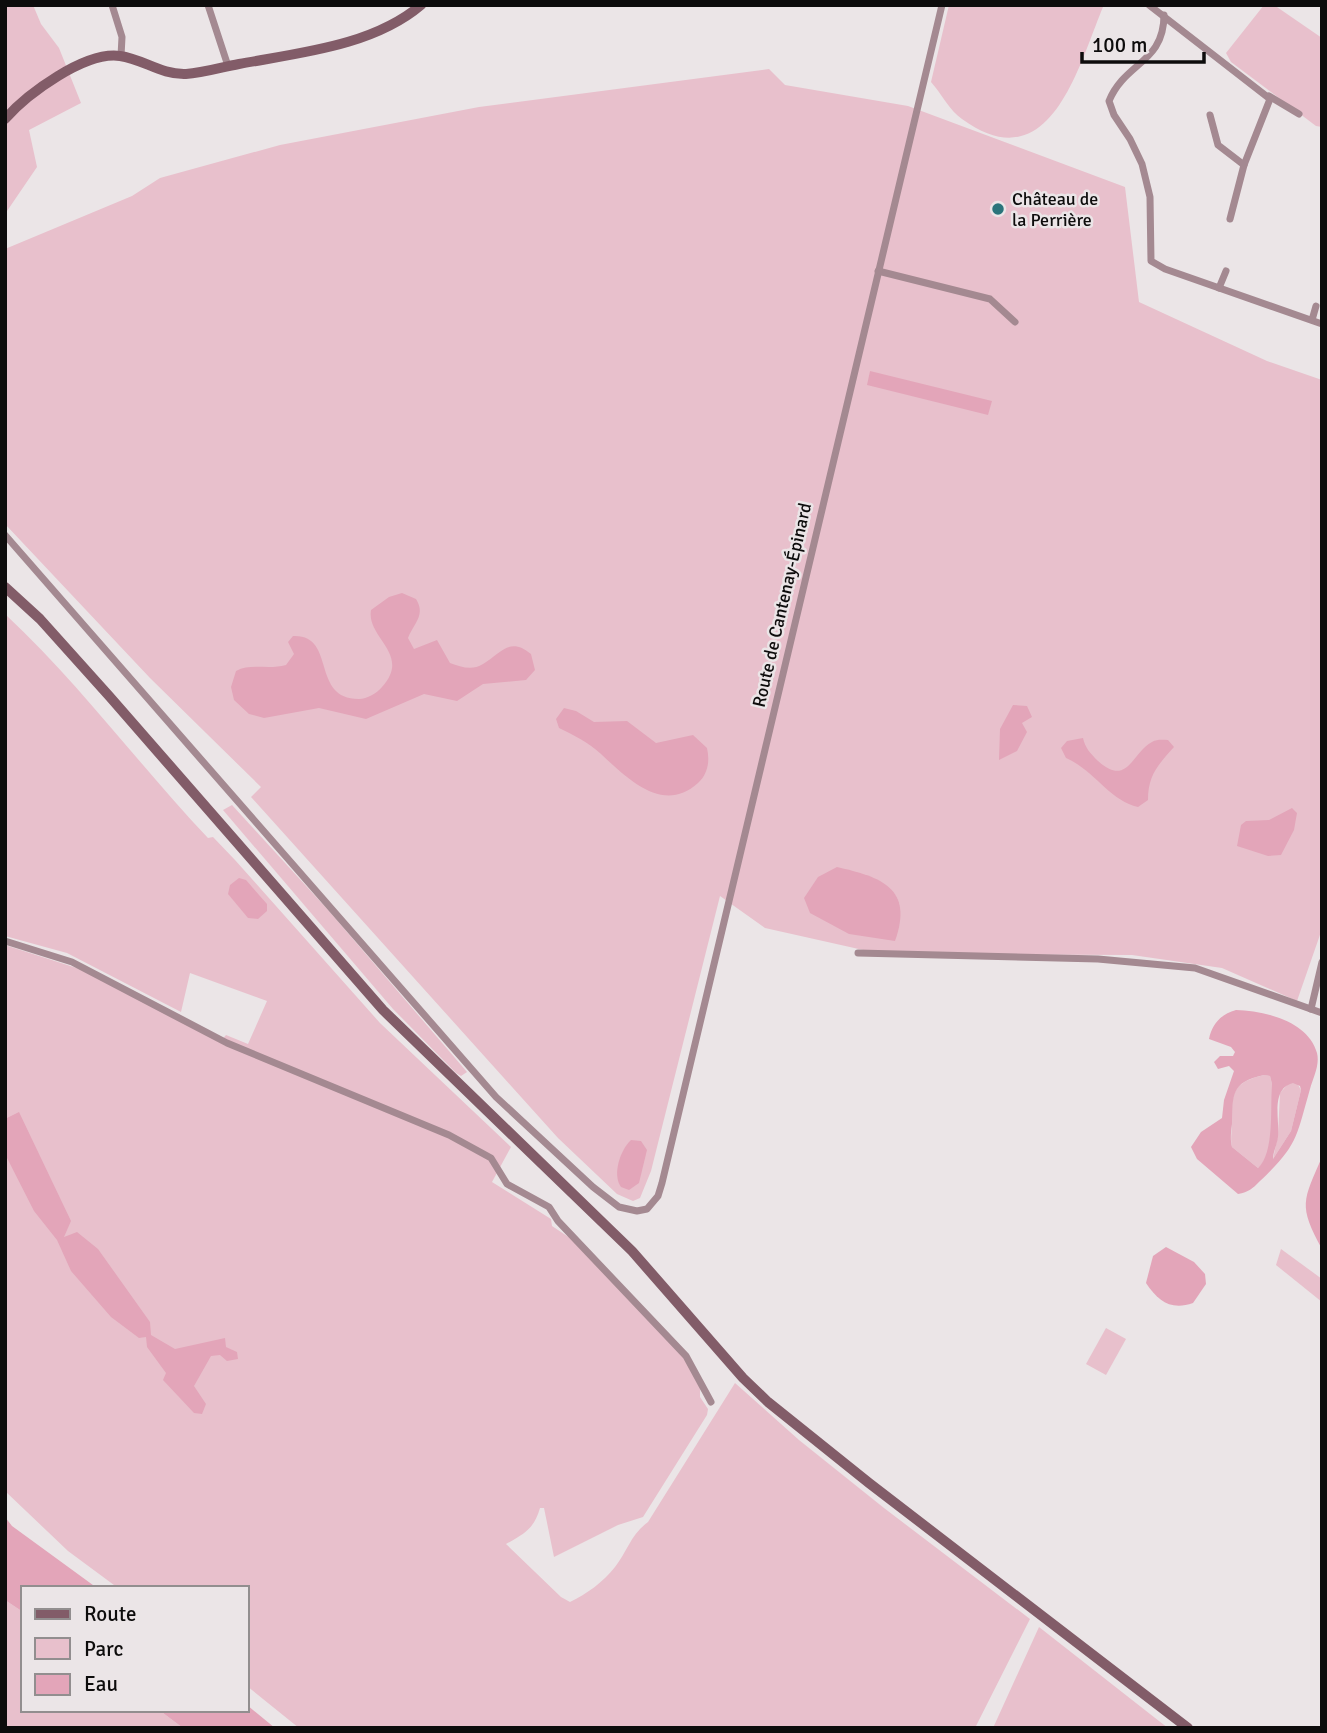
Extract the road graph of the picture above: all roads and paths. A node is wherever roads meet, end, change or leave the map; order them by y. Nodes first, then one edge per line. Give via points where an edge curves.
1 (112, 5) edge
2 (208, 5) edge
3 (421, 5) edge
4 (942, 5) edge
5 (1149, 5) edge
6 (1164, 15) junction
7 (121, 56) junction
8 (228, 66) junction
9 (1269, 96) junction
10 (1300, 114) dead end
11 (1210, 115) dead end
12 (5, 119) edge
13 (1244, 165) junction
14 (1230, 219) dead end
15 (878, 271) junction
16 (1226, 271) dead end
17 (1219, 288) junction
18 (1317, 306) dead end
19 (1312, 320) junction
20 (1016, 322) dead end
21 (1322, 324) edge
22 (5, 535) edge
23 (5, 587) edge
24 (5, 941) edge
25 (858, 953) dead end
26 (1322, 962) edge
27 (1311, 1009) junction
28 (1322, 1013) edge
29 (711, 1402) dead end
30 (1188, 1728) edge

1 - 7 street via 122,37
2 - 8 street
3 - 8 main road via 389,24 322,49
4 - 15 street, Route de Cantenay-Épinard
5 - 6 street
6 - 9 street
6 - 17 street via 1160,45 1115,86 1109,101 1142,164 1150,197 1151,261
7 - 8 main road via 176,74
7 - 12 main road via 94,59 72,69 33,93
9 - 10 street
9 - 13 street via 1270,105
11 - 13 street via 1218,145
13 - 14 street
15 - 20 street via 990,299
15 - 22 street, Route de Cantenay-Épinard via 662,1183 647,1209 619,1207 496,1097
16 - 17 street
17 - 19 street
18 - 19 street
19 - 21 street
23 - 30 main road via 110,697 383,1010 605,1223 768,1402
24 - 29 street via 72,962 227,1043 449,1135 492,1158 507,1184 549,1207 652,1317 687,1356
25 - 27 street via 1098,959 1195,968
26 - 27 street
27 - 28 street

